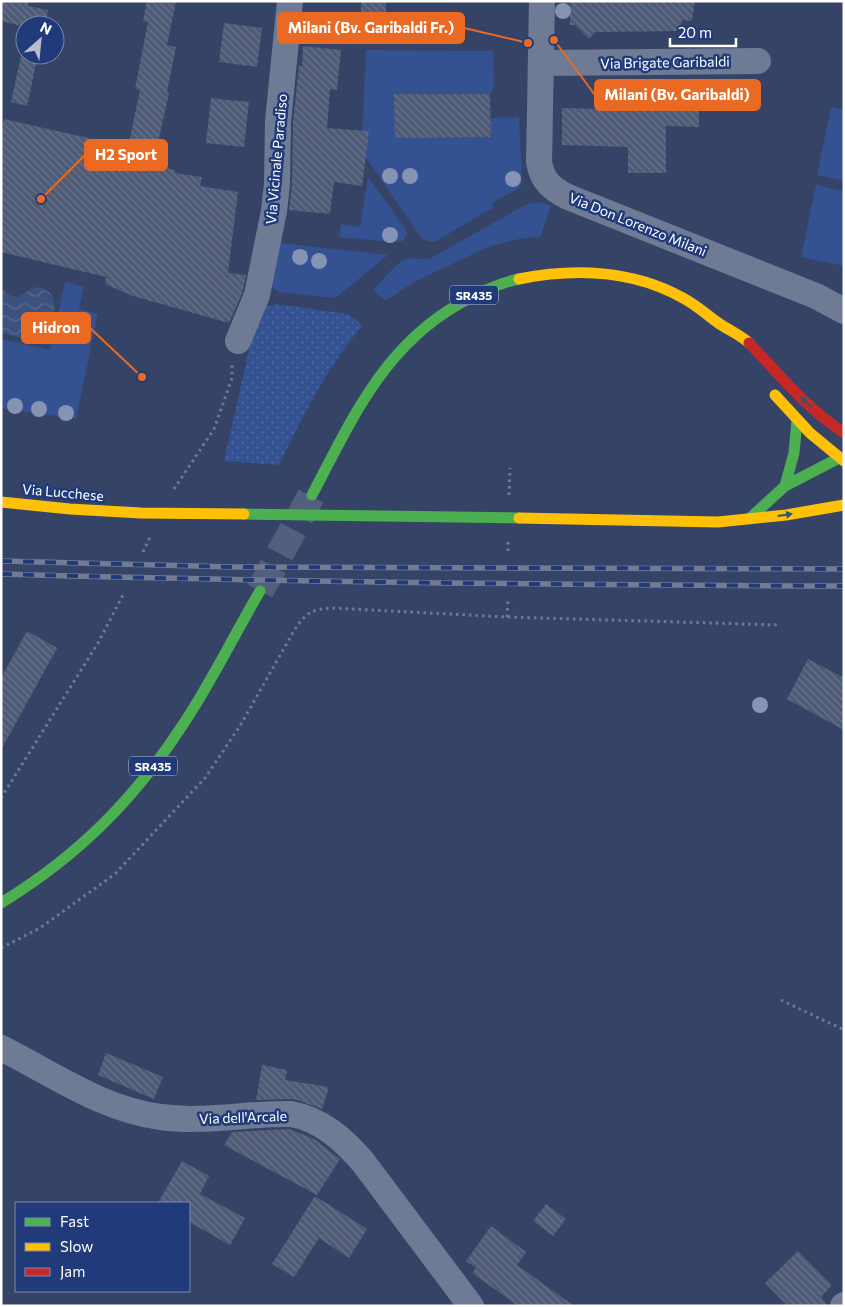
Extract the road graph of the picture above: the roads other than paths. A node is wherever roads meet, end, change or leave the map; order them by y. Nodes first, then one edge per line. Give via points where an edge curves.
1 (290, 1) edge
2 (542, 1) edge
3 (758, 61) dead end
4 (542, 63) junction
5 (844, 311) edge
6 (720, 325) junction
7 (238, 341) road end
8 (729, 341) dead end
9 (764, 383) dead end
10 (797, 420) junction
11 (844, 434) edge
12 (842, 458) edge
13 (785, 486) junction
14 (312, 495) tunnel mouth
15 (841, 500) edge
16 (1, 502) edge
17 (749, 519) junction
18 (260, 591) tunnel mouth
19 (1, 903) edge
20 (1, 1048) edge
21 (471, 1306) edge

1 - 7 street, Via Vicinale Paradiso via 278,121 274,211 257,296
2 - 4 street, Via Don Lorenzo Milani
3 - 4 street, Via Brigate Garibaldi
4 - 5 street, Via Don Lorenzo Milani via 540,162 544,178 554,189 816,296
6 - 8 main road, SR435
11 -> 6 main road via 783,382 746,341
6 - 14 main road, SR435 via 673,293 616,275 560,273 500,283 435,317 399,351 371,388
9 - 10 main road
10 - 12 main road
10 - 13 main road via 791,470
12 - 13 main road
13 - 17 main road
17 -> 15 main road, Via Lucchese via 820,508
16 - 17 main road, Via Lucchese via 122,512 718,522
18 - 19 main road, SR435 via 184,721 144,779 116,812 59,865
20 - 21 street, Via dell'Arcale via 87,1093 138,1113 188,1119 291,1114 319,1124 345,1142 363,1162

